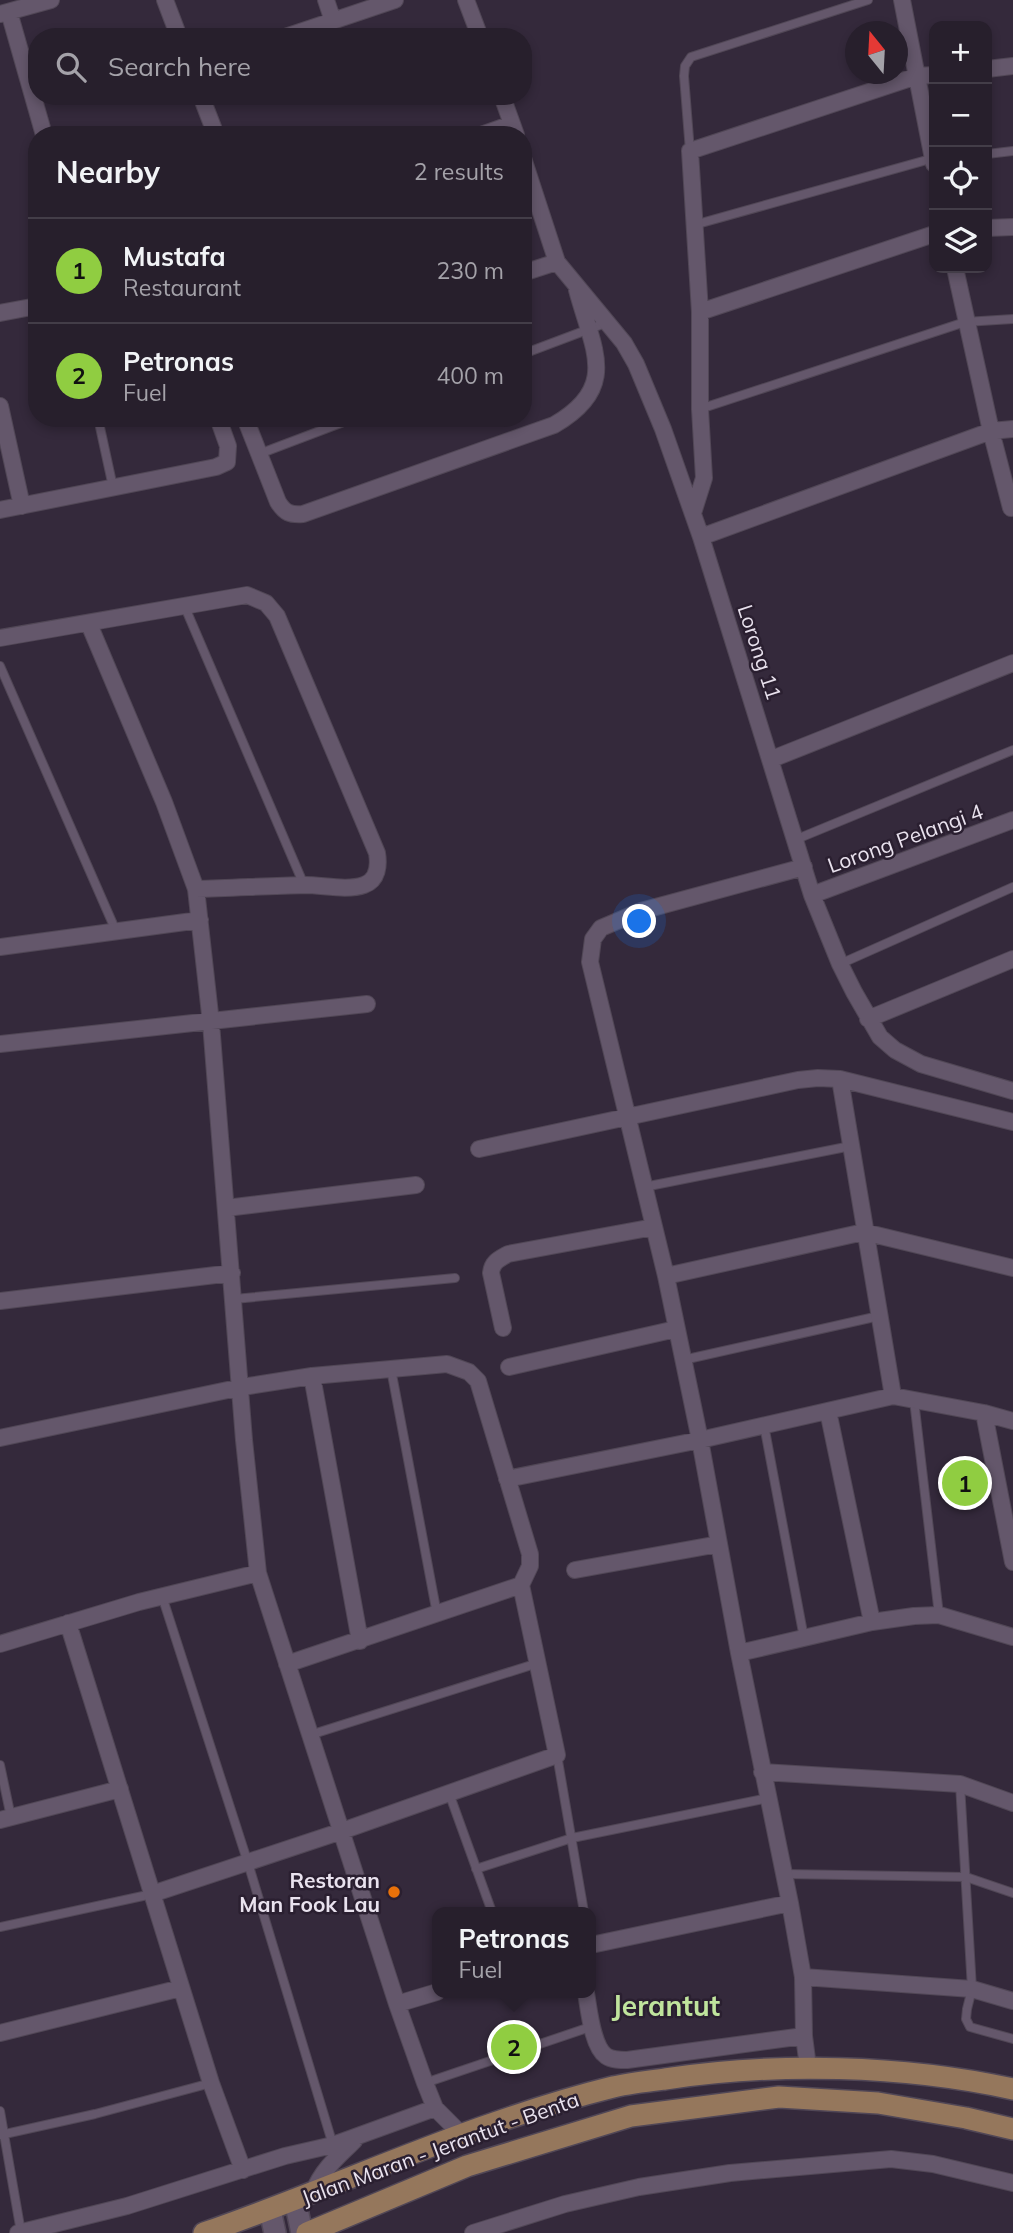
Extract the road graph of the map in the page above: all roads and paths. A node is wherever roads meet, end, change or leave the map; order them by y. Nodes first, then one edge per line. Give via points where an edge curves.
1 (51, 0) edge
2 (165, 0) edge
3 (326, 0) edge
4 (396, 0) edge
5 (466, 0) edge
6 (868, 0) edge
7 (902, 0) edge
8 (4, 13) edge
9 (333, 21) junction
10 (176, 28) edge
11 (312, 28) edge
12 (477, 28) edge
13 (1013, 66) edge
14 (992, 68) edge
15 (929, 75) edge
16 (917, 76) junction
17 (28, 86) edge
18 (34, 105) edge
19 (204, 105) edge
20 (505, 105) edge
21 (41, 126) edge
22 (213, 126) edge
23 (513, 126) edge
24 (931, 147) edge
25 (690, 151) junction
26 (1013, 151) edge
27 (992, 153) edge
28 (929, 161) edge
29 (532, 186) edge
30 (693, 225) junction
31 (1013, 227) edge
32 (992, 228) edge
33 (929, 235) edge
34 (557, 262) junction
35 (532, 270) edge
36 (956, 273) edge
37 (576, 284) junction
38 (28, 308) edge
39 (700, 312) junction
40 (0, 313) edge
41 (1013, 319) edge
42 (608, 322) junction
43 (965, 322) junction
44 (588, 330) junction
45 (532, 352) edge
46 (0, 406) edge
47 (700, 410) junction
48 (100, 427) edge
49 (221, 427) edge
50 (248, 427) edge
51 (330, 427) edge
52 (1013, 429) edge
53 (991, 431) junction
54 (259, 454) junction
55 (113, 488) junction
56 (22, 506) junction
57 (1011, 508) dead end
58 (0, 510) edge
59 (693, 514) junction
60 (701, 537) junction
61 (184, 605) junction
62 (89, 624) junction
63 (0, 638) edge
64 (1013, 663) edge
65 (0, 666) edge
66 (1013, 750) edge
67 (772, 759) junction
68 (1013, 820) edge
69 (796, 839) junction
70 (804, 867) junction
71 (305, 886) junction
72 (1013, 887) edge
73 (196, 889) junction
74 (812, 895) junction
75 (200, 920) junction
76 (116, 931) junction
77 (2, 942) edge
78 (1013, 959) edge
79 (839, 964) junction
80 (367, 1004) dead end
81 (868, 1019) junction
82 (211, 1023) junction
83 (0, 1044) edge
84 (840, 1079) junction
85 (1013, 1091) edge
86 (627, 1116) junction
87 (1013, 1122) edge
88 (851, 1146) junction
89 (479, 1149) dead end
90 (416, 1185) dead end
91 (644, 1187) junction
92 (226, 1208) junction
93 (654, 1227) junction
94 (864, 1232) junction
95 (1013, 1268) edge
96 (232, 1273) junction
97 (666, 1276) junction
98 (455, 1278) dead end
99 (234, 1299) junction
100 (0, 1301) edge
101 (879, 1316) junction
102 (503, 1328) dead end
103 (676, 1329) junction
104 (682, 1360) junction
105 (509, 1367) dead end
106 (391, 1369) junction
107 (312, 1376) junction
108 (242, 1387) junction
109 (893, 1396) junction
110 (914, 1400) junction
111 (828, 1411) junction
112 (984, 1412) junction
113 (1013, 1421) edge
114 (764, 1425) junction
115 (0, 1438) edge
116 (700, 1440) junction
117 (507, 1479) junction
118 (719, 1544) junction
119 (1013, 1563) edge
120 (575, 1570) dead end
121 (258, 1573) junction
122 (521, 1585) junction
123 (162, 1596) junction
124 (437, 1614) junction
125 (939, 1615) junction
126 (872, 1622) junction
127 (68, 1623) junction
128 (1013, 1637) edge
129 (804, 1638) junction
130 (360, 1641) junction
131 (0, 1644) edge
132 (739, 1653) junction
133 (538, 1663) junction
134 (287, 1664) junction
135 (310, 1735) junction
136 (557, 1755) junction
137 (0, 1765) edge
138 (762, 1772) junction
139 (960, 1784) junction
140 (120, 1788) junction
141 (449, 1793) junction
142 (768, 1798) junction
143 (1013, 1803) edge
144 (5, 1818) edge
145 (342, 1831) junction
146 (572, 1838) junction
147 (247, 1863) junction
148 (476, 1869) junction
149 (784, 1874) junction
150 (966, 1877) junction
151 (1013, 1893) edge
152 (152, 1894) junction
153 (790, 1903) junction
154 (490, 1907) edge
155 (583, 1907) edge
156 (0, 1927) edge
157 (596, 1944) edge
158 (803, 1977) junction
159 (181, 1987) junction
160 (972, 1989) junction
161 (432, 1994) edge
162 (587, 1998) edge
163 (1013, 2001) edge
164 (397, 2004) junction
165 (593, 2026) junction
166 (0, 2033) edge
167 (804, 2036) junction
168 (1013, 2039) edge
169 (808, 2067) junction
170 (211, 2083) junction
171 (425, 2083) junction
172 (1013, 2089) edge
173 (435, 2108) junction
174 (0, 2111) edge
175 (1013, 2129) edge
176 (2, 2134) edge
177 (462, 2136) junction
178 (359, 2137) junction
179 (333, 2145) junction
180 (243, 2170) junction
181 (1013, 2183) edge
182 (304, 2197) junction
183 (270, 2210) junction
184 (364, 2210) junction
185 (20, 2233) edge
186 (204, 2233) edge
187 (275, 2233) edge
188 (305, 2233) edge
189 (346, 2233) edge
190 (472, 2233) edge

1 - 8 street
2 - 10 street
3 - 9 street
4 - 9 street
5 - 12 street
6 - 25 lane via 691,57 684,75
7 - 16 street
8 - 17 street
9 - 11 street
13 - 14 street
15 - 16 street
16 - 24 street
16 - 25 street
18 - 21 street
19 - 22 street
20 - 23 street
25 - 30 street
26 - 27 lane
28 - 30 lane
29 - 34 street, Lorong 11
30 - 39 street
31 - 32 street
33 - 39 street
34 - 35 street
34 - 37 street, Lorong 11
36 - 43 street
37 - 42 street, Lorong 11
37 - 44 street
38 - 40 street
39 - 47 street
41 - 43 lane
42 - 44 lane
42 - 59 street, Lorong 11 via 636,364
43 - 47 lane
43 - 53 street
44 - 45 lane
44 - 54 street via 596,382 580,407 554,425 294,515 278,502
46 - 56 street
47 - 59 street via 704,478
48 - 55 lane
49 - 55 street via 228,446 227,462
50 - 54 street
51 - 54 lane
52 - 53 street
53 - 57 street
53 - 60 street
55 - 56 street
56 - 58 street
59 - 60 street, Lorong 11
60 - 67 street, Lorong 11
61 - 62 street
61 - 71 lane
61 - 71 street via 247,595 266,603 277,616 379,864 371,881 363,885
62 - 63 street
62 - 73 street
64 - 67 street
65 - 76 lane
66 - 69 lane
67 - 69 street, Lorong 11
68 - 74 street, Lorong Pelangi 4
69 - 70 street, Lorong 11
70 - 74 street, Lorong 11
70 - 86 street via 641,911 601,929 593,939 590,962
71 - 73 street
72 - 79 lane
73 - 75 street
74 - 79 street, Lorong 11
75 - 76 street
75 - 82 street
76 - 77 street
78 - 81 street
79 - 81 street, Lorong 11
80 - 82 street
81 - 85 street, Lorong 11 via 895,1050 921,1064
82 - 83 street
82 - 92 street
84 - 86 street via 797,1080
84 - 87 street
84 - 88 street
86 - 89 street
86 - 91 street
88 - 91 lane
88 - 94 street
90 - 92 street
91 - 93 street
92 - 96 street
93 - 97 street
93 - 102 street via 496,1260 491,1273
94 - 95 street
94 - 97 street
94 - 101 street
96 - 99 street
96 - 100 street
97 - 103 street
98 - 99 lane
99 - 108 street
101 - 104 lane
101 - 109 street
103 - 104 street
103 - 105 street
104 - 116 street
106 - 107 street
106 - 117 street via 447,1364 470,1372 478,1381
106 - 124 lane
107 - 108 street
107 - 130 street
108 - 115 street
108 - 121 street
109 - 110 street
109 - 111 street
110 - 112 street
110 - 125 lane
111 - 114 street
111 - 126 street
112 - 113 street
112 - 119 street
114 - 116 street
114 - 129 lane
116 - 117 street
116 - 118 street
117 - 122 street via 530,1554
118 - 120 street
118 - 132 street
121 - 123 street
121 - 134 street
122 - 124 street
122 - 133 street
123 - 127 street
123 - 147 lane
124 - 130 street
125 - 126 street
125 - 128 street
126 - 129 street
127 - 131 street
127 - 140 street
129 - 132 street
130 - 134 street
132 - 138 street
133 - 135 lane
133 - 136 street
134 - 135 street
135 - 145 street
136 - 141 street
136 - 146 lane
137 - 144 lane
138 - 139 street
138 - 142 street
139 - 143 street
139 - 150 lane
140 - 144 street
140 - 152 street
141 - 145 street
141 - 148 lane
142 - 146 lane
142 - 149 street
145 - 147 street
145 - 164 street
146 - 148 lane
146 - 155 lane
147 - 152 street
147 - 179 lane
148 - 154 lane
149 - 150 lane
149 - 153 street
150 - 151 lane
150 - 160 lane
152 - 156 lane
152 - 159 street
153 - 157 street
153 - 158 street
158 - 160 street
158 - 167 street
159 - 166 street
159 - 170 street
160 - 163 street
160 - 168 lane via 966,2019 970,2027
161 - 164 street
162 - 165 street
164 - 171 street
165 - 167 street via 605,2055 627,2060
165 - 171 lane
167 - 169 street
169 - 172 main road, Jalan Maran - Jerantut - Benta via 974,2080
169 - 177 main road, Jalan Maran - Jerantut - Benta via 715,2071 615,2087
170 - 176 lane
170 - 180 street
171 - 173 street
173 - 177 street
173 - 178 street
174 - 176 lane
175 - 184 main road, Jalan Maran - Jerantut - Benta via 878,2103 779,2097 735,2101 631,2116 467,2166
176 - 185 lane
177 - 182 main road, Jalan Maran - Jerantut - Benta
178 - 179 street
178 - 182 street
179 - 180 street
180 - 185 street
181 - 190 street via 933,2164 891,2160 730,2173 565,2204
182 - 183 main road, Jalan Maran - Jerantut - Benta
182 - 188 street
183 - 186 main road, Jalan Maran - Jerantut - Benta
183 - 187 street
184 - 188 main road, Jalan Maran - Jerantut - Benta
184 - 189 main road

